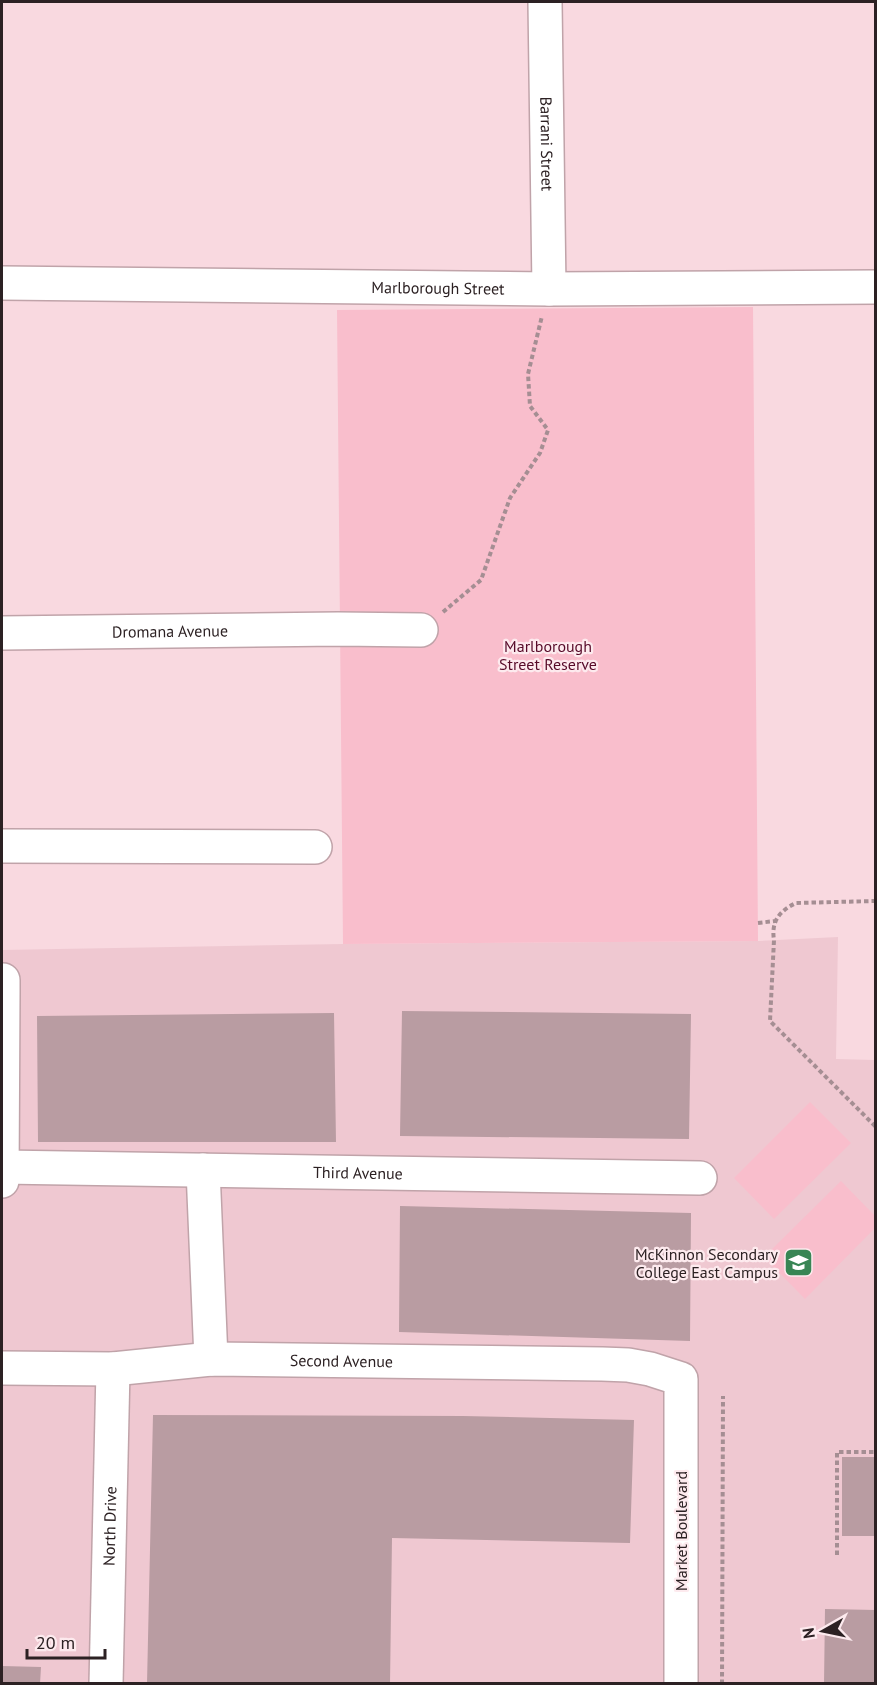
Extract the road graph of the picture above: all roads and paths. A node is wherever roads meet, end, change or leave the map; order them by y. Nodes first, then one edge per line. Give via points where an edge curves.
1 (545, 2) edge
2 (2, 283) edge
3 (876, 287) edge
4 (549, 289) junction
5 (421, 630) joint
6 (2, 633) edge
7 (2, 846) edge
8 (315, 847) dead end
9 (876, 901) edge
10 (776, 920) junction
11 (758, 923) dead end
12 (2, 986) edge
13 (876, 1127) edge
14 (2, 1167) edge
15 (203, 1170) junction
16 (700, 1178) dead end
17 (2, 1181) edge
18 (211, 1359) junction
19 (2, 1368) edge
20 (114, 1369) junction
21 (681, 1379) joint
22 (723, 1396) dead end
23 (876, 1452) edge
24 (837, 1555) dead end
25 (106, 1683) edge
26 (681, 1683) edge
27 (722, 1683) edge

1 - 4 street, Barrani Street
2 - 4 street, Marlborough Street
3 - 4 street, Marlborough Street
4 - 5 path via 528,374 530,406 548,430 540,453 510,498 481,580
5 - 6 street, Dromana Avenue
7 - 8 street
9 - 10 path via 796,903
10 - 11 path
10 - 13 path via 772,930 770,1021
12 - 14 street
14 - 15 street, Third Avenue
14 - 17 street
15 - 16 street, Third Avenue
15 - 18 street
18 - 20 street, Second Avenue
18 - 21 street, Second Avenue via 628,1365
19 - 20 street, Second Avenue
20 - 25 street, North Drive
21 - 26 street, Market Boulevard
22 - 27 path
23 - 24 path via 837,1452

